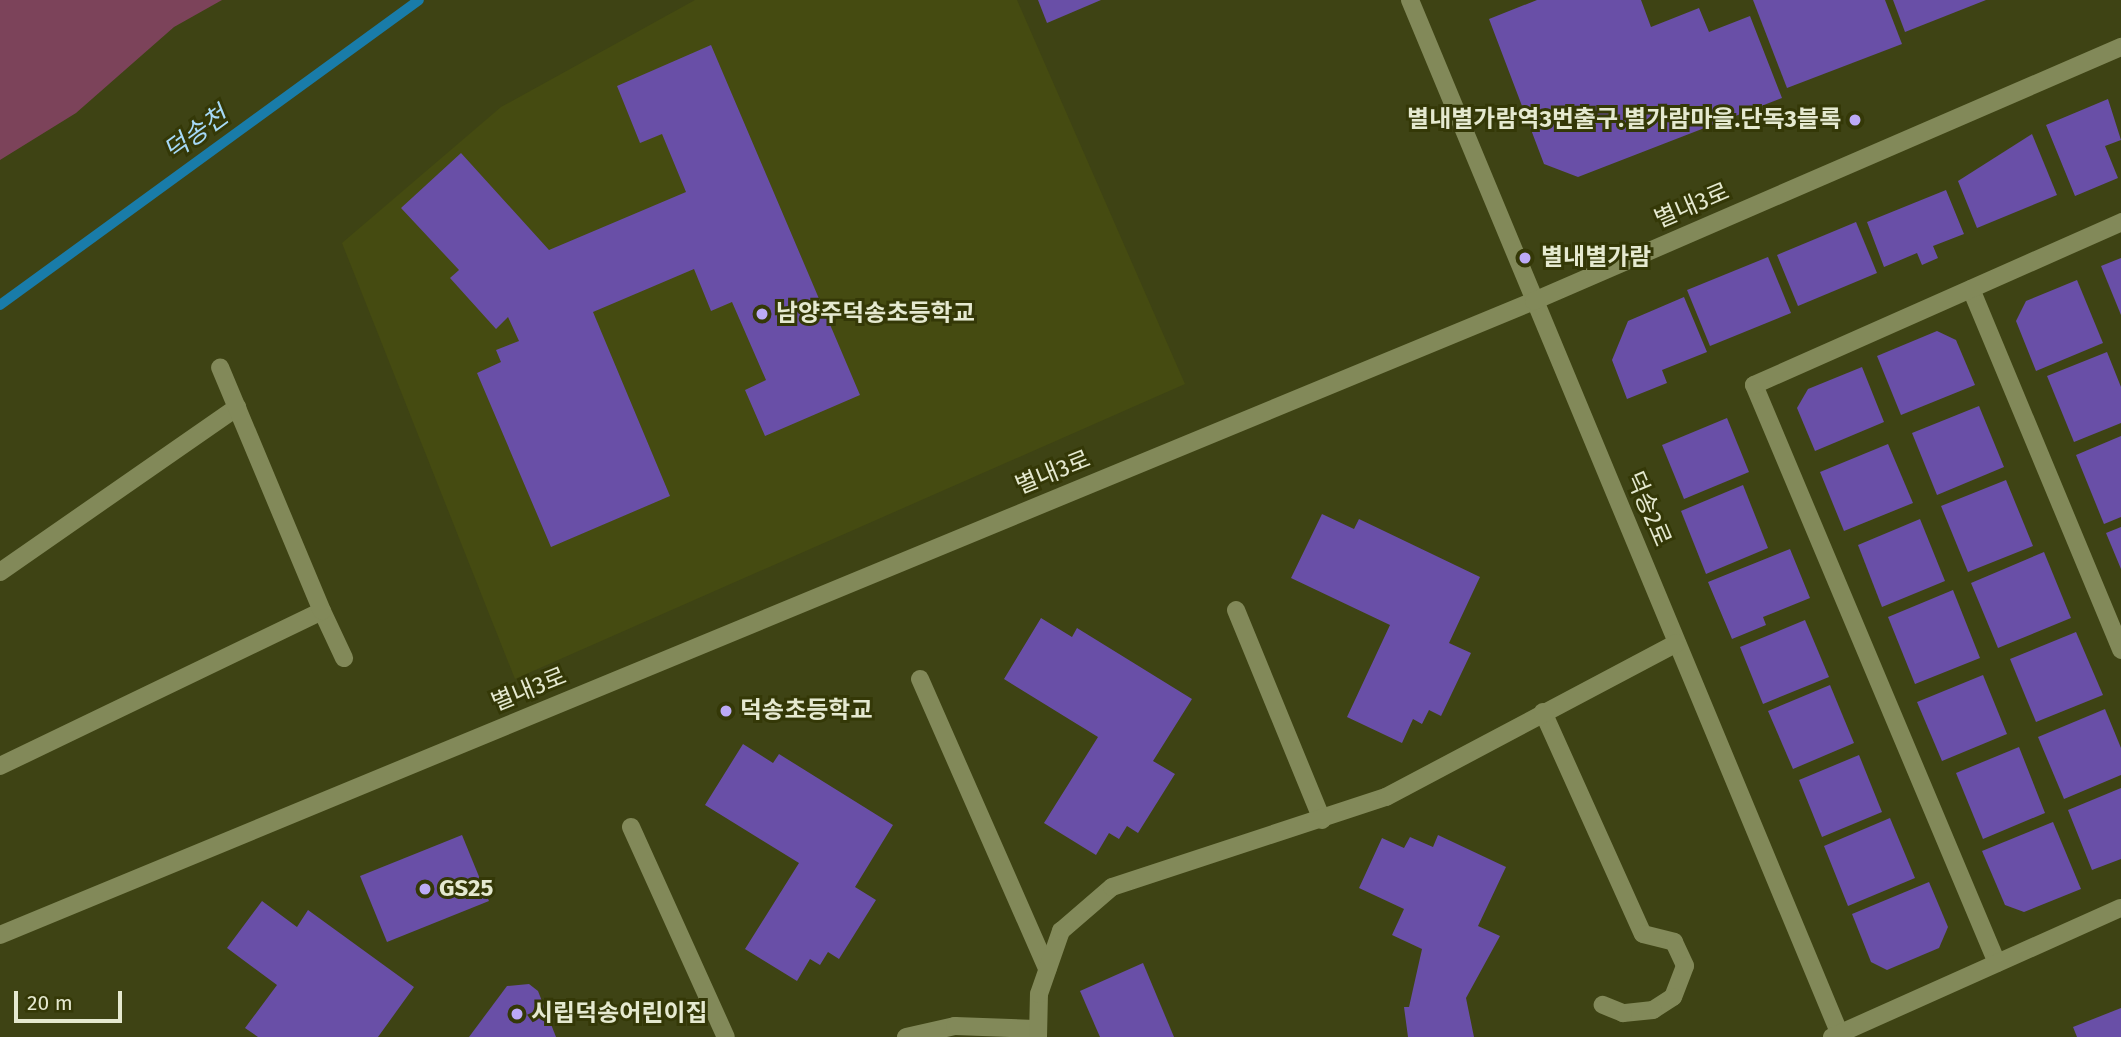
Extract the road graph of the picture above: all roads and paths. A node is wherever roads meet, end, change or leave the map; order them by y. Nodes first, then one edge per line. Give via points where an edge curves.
1 (1410, 0) edge
2 (2121, 47) edge
3 (2121, 222) edge
4 (1972, 289) junction
5 (1534, 300) junction
6 (220, 367) dead end
7 (237, 407) junction
8 (0, 572) edge
9 (1236, 610) dead end
10 (323, 611) junction
11 (1677, 643) junction
12 (2121, 650) edge
13 (344, 658) dead end
14 (920, 679) dead end
15 (1543, 712) junction
16 (0, 766) edge
17 (1322, 820) junction
18 (631, 827) dead end
19 (2121, 908) edge
20 (0, 935) edge
21 (1997, 963) junction
22 (1046, 969) junction
23 (1603, 1005) dead end
24 (1037, 1033) edge
25 (1838, 1036) edge
26 (726, 1037) edge
27 (906, 1037) edge

1 - 5 street, 덕송2로
2 - 5 street, 별내3로
3 - 4 street
4 - 12 street
4 - 21 street via 1754,385
5 - 11 street, 덕송2로
5 - 20 street, 별내3로
6 - 7 street
7 - 8 street
7 - 10 street
9 - 17 street
10 - 13 street
10 - 16 street
11 - 15 street
11 - 25 street, 덕송2로
14 - 22 street
15 - 17 street via 1386,797
15 - 23 street via 1643,934 1674,942 1685,966 1673,997 1653,1010 1623,1013
17 - 22 street via 1112,887 1061,931
18 - 26 street
19 - 21 street
21 - 25 street
22 - 24 street
24 - 27 street via 955,1026

